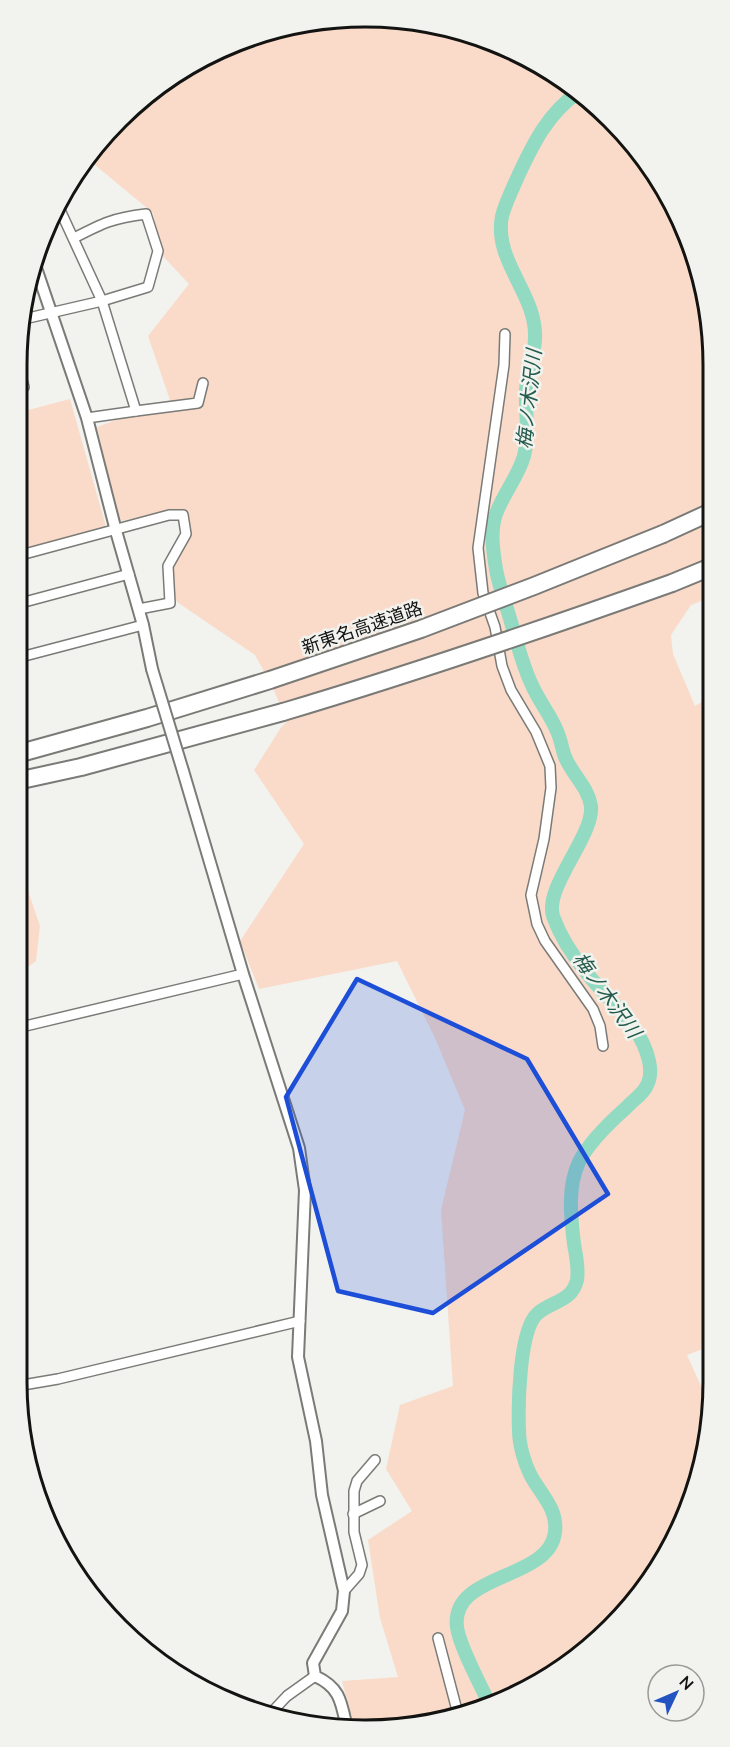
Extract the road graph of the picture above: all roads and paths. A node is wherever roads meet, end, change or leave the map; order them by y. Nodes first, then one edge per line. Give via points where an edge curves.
1 (62, 215) edge
2 (74, 238) junction
3 (39, 278) edge
4 (102, 301) junction
5 (50, 313) junction
6 (30, 318) edge
7 (505, 334) dead end
8 (203, 382) dead end
9 (136, 411) junction
10 (87, 418) junction
11 (703, 516) edge
12 (116, 531) junction
13 (27, 553) edge
14 (703, 570) edge
15 (129, 574) junction
16 (27, 601) edge
17 (139, 609) junction
18 (143, 625) junction
19 (27, 655) edge
20 (27, 751) edge
21 (27, 779) edge
22 (243, 974) junction
23 (27, 1025) edge
24 (603, 1046) dead end
25 (300, 1321) junction
26 (27, 1384) edge
27 (375, 1460) dead end
28 (380, 1501) dead end
29 (353, 1514) junction
30 (344, 1592) junction
31 (438, 1638) dead end
32 (315, 1676) junction
33 (276, 1707) edge
34 (456, 1707) edge
35 (345, 1719) edge

1 - 2 street
2 - 4 street
2 - 4 street via 107,221 146,214 158,251 148,288
3 - 5 street
4 - 5 street
4 - 9 street
5 - 6 street
5 - 10 street
7 - 24 street via 478,548 480,576 508,684 536,732 550,766 544,839 531,895 537,924 593,1009
8 - 9 street via 198,403
9 - 10 street
10 - 12 street
11 - 20 highway, 新東名高速道路, bridge via 421,629 270,680
12 - 13 street
12 - 15 street
12 - 17 street via 169,515 183,515 186,534 168,566 170,603
14 - 21 highway, bridge via 406,675 283,712
15 - 16 street
15 - 17 street
17 - 18 street
18 - 19 street
18 - 22 street, bridge via 152,669
22 - 23 street
22 - 25 street via 299,1148 305,1190
25 - 26 street
25 - 30 street via 298,1357
27 - 29 street via 357,1481
28 - 29 street
29 - 30 street via 362,1565
30 - 32 street via 342,1611 313,1663
31 - 34 street
32 - 33 street
32 - 35 street via 334,1687

